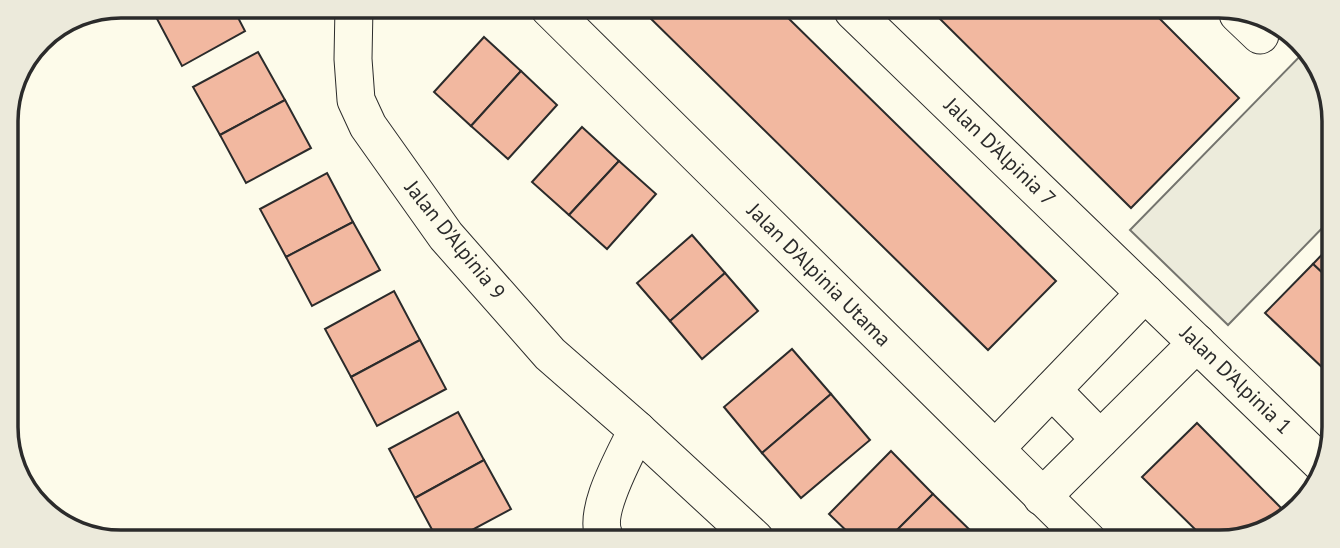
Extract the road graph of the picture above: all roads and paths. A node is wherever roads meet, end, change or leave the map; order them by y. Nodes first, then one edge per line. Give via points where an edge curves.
1 (354, 18) edge
2 (559, 18) edge
3 (860, 18) edge
4 (1145, 293) junction
5 (1197, 343) junction
6 (1052, 390) junction
7 (637, 430) junction
8 (1100, 439) junction
9 (995, 449) junction
10 (1317, 460) edge
11 (1042, 497) junction
12 (602, 530) edge
13 (745, 530) edge
14 (1076, 530) edge

1 - 7 street, Jalan D'Alpinia 9 via 356,100 368,126 446,236 550,354
2 - 9 street, Jalan D'Alpinia Utama
3 - 4 street, Jalan D'Alpinia 7
4 - 5 street, Jalan D'Alpinia 1
4 - 6 street
5 - 8 street
5 - 10 street, Jalan D'Alpinia 1
6 - 8 street
6 - 9 street
7 - 12 street via 612,482
7 - 13 street, Jalan D'Alpinia 9
8 - 11 street
9 - 11 street, Jalan D'Alpinia Utama
11 - 14 street, Jalan D'Alpinia Utama

